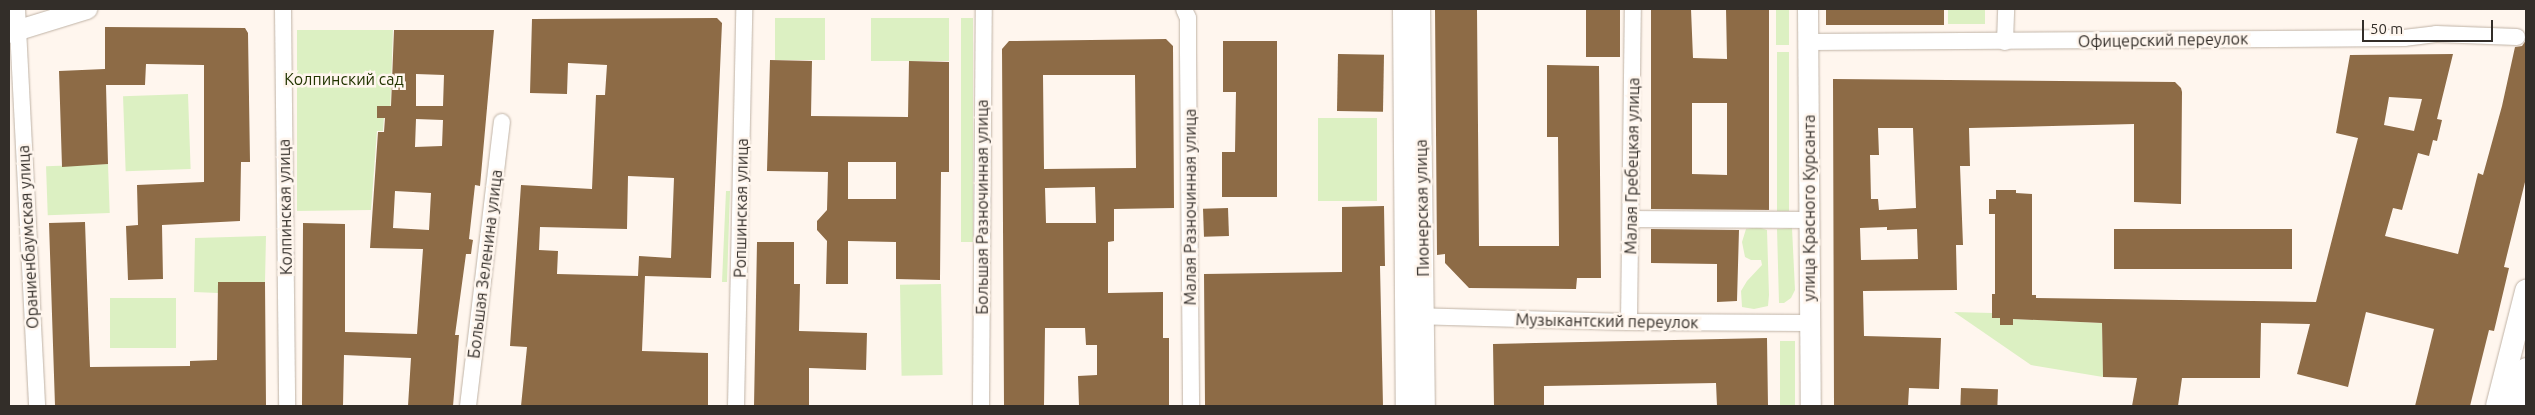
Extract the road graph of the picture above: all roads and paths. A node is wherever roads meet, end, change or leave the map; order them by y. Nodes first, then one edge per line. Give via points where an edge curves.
1 (17, 9) edge
2 (87, 9) edge
3 (283, 9) edge
4 (744, 9) edge
5 (984, 9) edge
6 (1184, 9) edge
7 (1403, 9) edge
8 (1420, 9) edge
9 (1633, 9) edge
10 (1808, 9) edge
11 (2006, 9) edge
12 (13, 32) edge
13 (2517, 37) dead end
14 (1808, 42) junction
15 (2005, 42) junction
16 (502, 122) dead end
17 (1631, 220) junction
18 (1809, 220) junction
19 (2526, 291) edge
20 (1414, 316) junction
21 (1629, 322) junction
22 (1810, 323) junction
23 (2526, 370) edge
24 (37, 406) edge
25 (287, 406) edge
26 (468, 406) edge
27 (736, 406) edge
28 (981, 406) edge
29 (1191, 406) edge
30 (1406, 406) edge
31 (1425, 406) edge
32 (1811, 406) edge
33 (2497, 406) edge
34 (2517, 406) edge

1 - 12 street, Ораниенбаумская улица
2 - 12 street
3 - 25 street, Колпинская улица
4 - 27 street, Ропшинская улица
5 - 28 street, Большая Разночинная улица
6 - 29 street, Малая Разночинная улица via 1188,18
7 - 20 street, Пионерская улица
8 - 20 street, Пионерская улица
9 - 17 street, Малая Гребецкая улица
10 - 14 street, улица Красного Курсанта
11 - 15 street
12 - 24 street, Ораниенбаумская улица
13 - 15 street, Офицерский переулок via 2436,34 2404,38
14 - 15 street, Офицерский переулок
14 - 18 street, улица Красного Курсанта
16 - 26 street, Большая Зеленина улица
17 - 18 street
17 - 21 street, Малая Гребецкая улица
18 - 22 street, улица Красного Курсанта
19 - 33 main road
20 - 21 street, Музыкантский переулок
20 - 30 street, Пионерская улица
20 - 31 street, Пионерская улица
21 - 22 street, Музыкантский переулок
22 - 32 street, улица Красного Курсанта
23 - 34 main road

